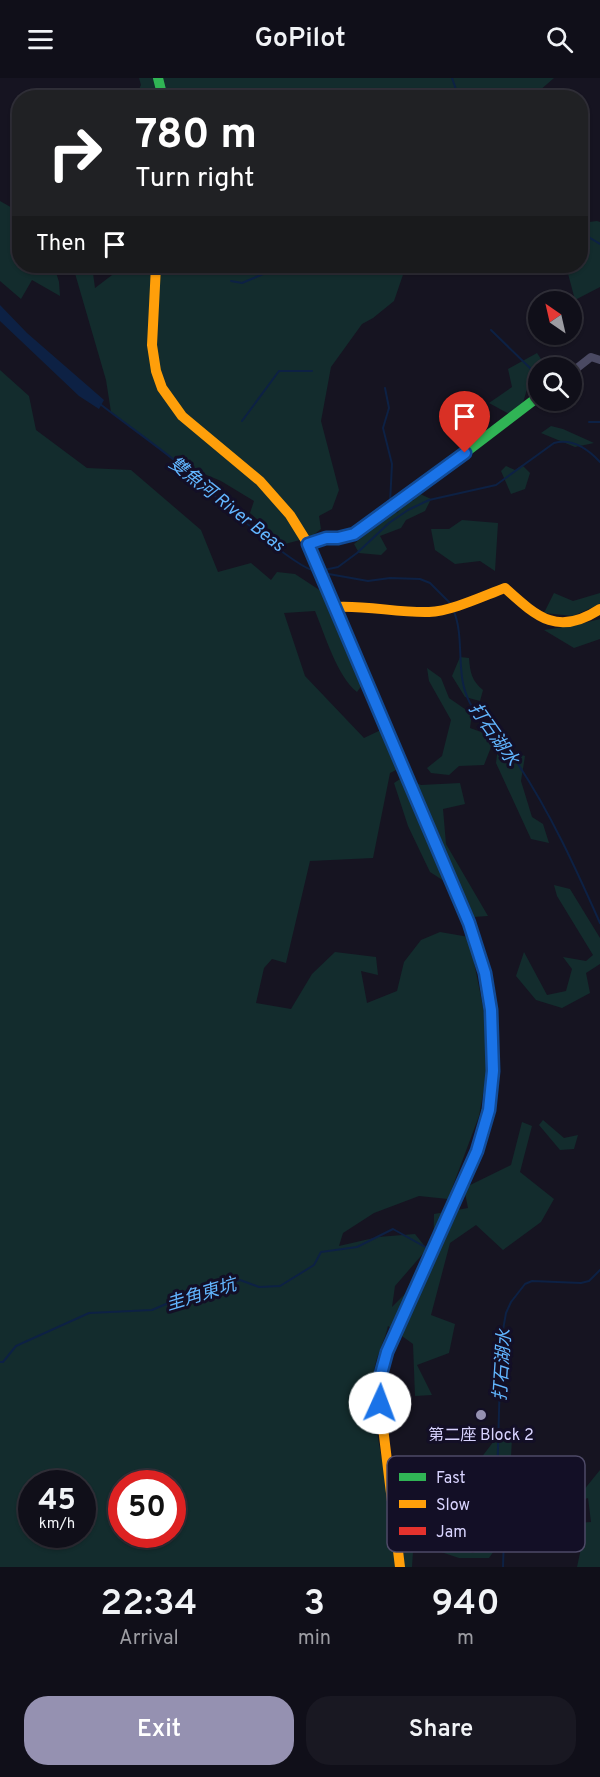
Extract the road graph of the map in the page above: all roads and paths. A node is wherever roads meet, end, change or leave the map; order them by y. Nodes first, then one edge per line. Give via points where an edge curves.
1 (156, 273) edge
2 (600, 360) edge
3 (582, 364) edge
4 (528, 405) edge
5 (310, 549) junction
6 (335, 607) junction
7 (600, 609) edge
8 (387, 1460) edge
9 (398, 1552) edge
10 (400, 1567) edge

1 - 5 main road via 153,348 165,394 188,421 274,495 293,518
2 - 3 street via 591,357
4 - 5 main road via 354,534 326,538
5 - 6 main road
6 - 7 main road via 429,612 505,588 549,621 579,621
6 - 8 main road via 469,923 485,973 493,1029 492,1088 483,1133 390,1342 381,1374
9 - 10 main road

